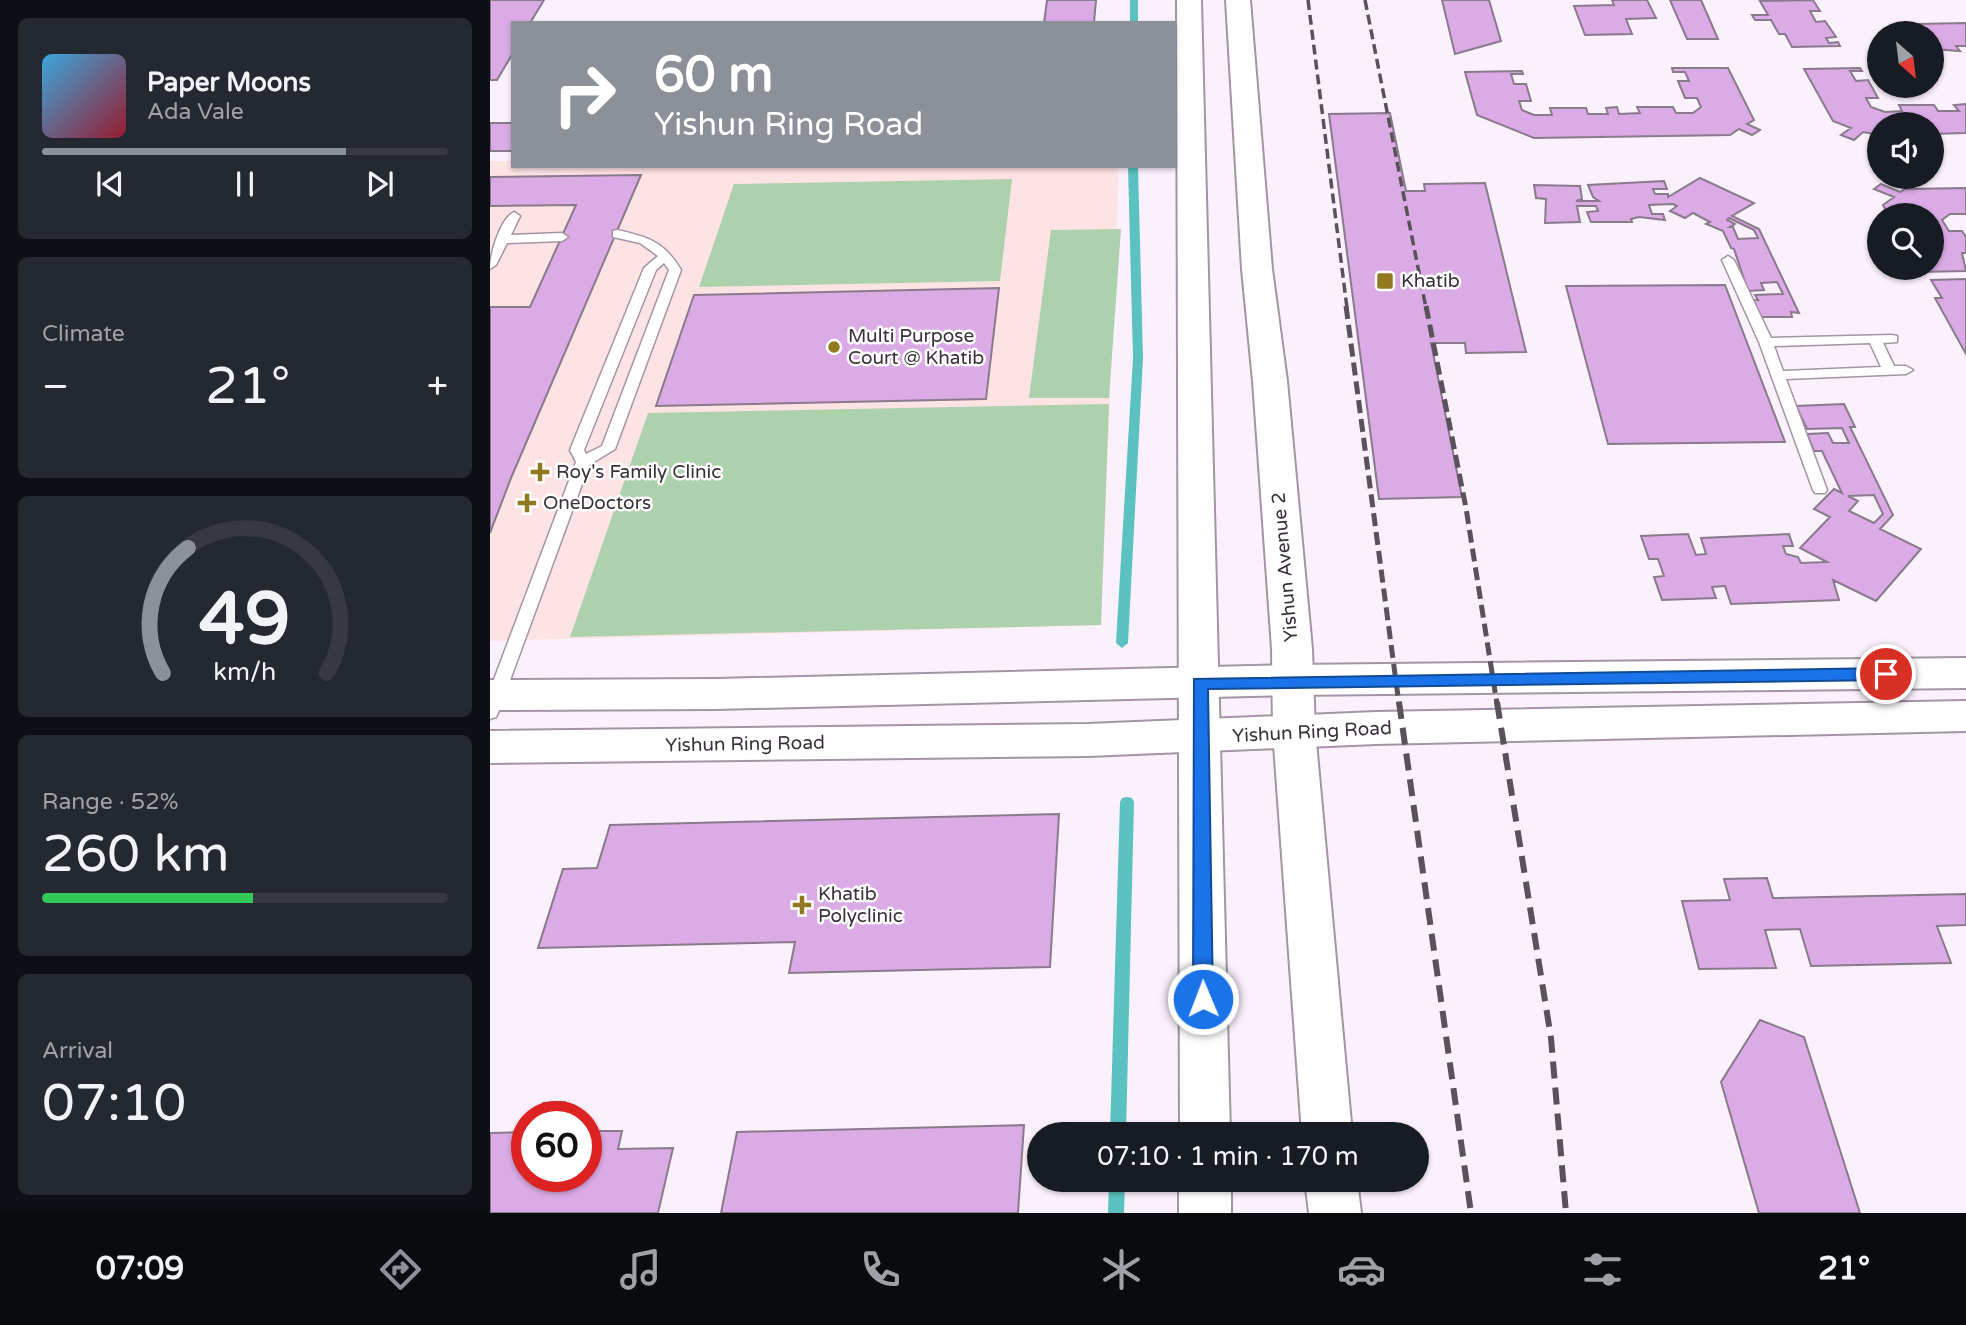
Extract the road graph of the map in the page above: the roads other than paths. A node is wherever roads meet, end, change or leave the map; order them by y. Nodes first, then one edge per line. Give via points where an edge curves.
1 (1189, 0) edge
2 (1238, 0) edge
3 (514, 216) dead end
4 (617, 234) dead end
5 (562, 237) dead end
6 (503, 239) junction
7 (667, 256) junction
8 (1728, 260) dead end
9 (490, 265) edge
10 (1892, 339) dead end
11 (1875, 340) junction
12 (1766, 342) junction
13 (1906, 370) dead end
14 (1890, 371) junction
15 (1778, 375) junction
16 (583, 462) junction
17 (1820, 490) dead end
18 (1966, 673) edge
19 (1292, 680) junction
20 (1200, 683) junction
21 (492, 701) edge
22 (1966, 716) edge
23 (1294, 731) junction
24 (1199, 737) junction
25 (490, 747) edge
26 (1205, 1122) edge
27 (1326, 1122) edge
28 (1205, 1192) edge
29 (1332, 1192) edge
30 (1205, 1213) edge
31 (1335, 1213) edge

1 - 20 main road
2 - 19 main road, Yishun Avenue 2
3 - 6 lane
4 - 7 lane via 648,240
5 - 6 lane
6 - 9 lane
7 - 16 lane via 650,268 577,450
7 - 16 lane via 675,270 608,449
8 - 12 lane
10 - 11 lane
11 - 12 lane
11 - 14 lane
12 - 15 lane
13 - 14 lane
14 - 15 lane
15 - 17 lane
16 - 21 lane
18 - 19 main road
19 - 20 main road
19 - 23 main road, Yishun Avenue 2
20 - 21 main road
20 - 24 main road
22 - 23 main road, Yishun Ring Road
23 - 24 main road, Yishun Ring Road
23 - 27 main road, Yishun Avenue 2
24 - 25 main road, Yishun Ring Road
24 - 26 main road
28 - 30 main road
29 - 31 main road

